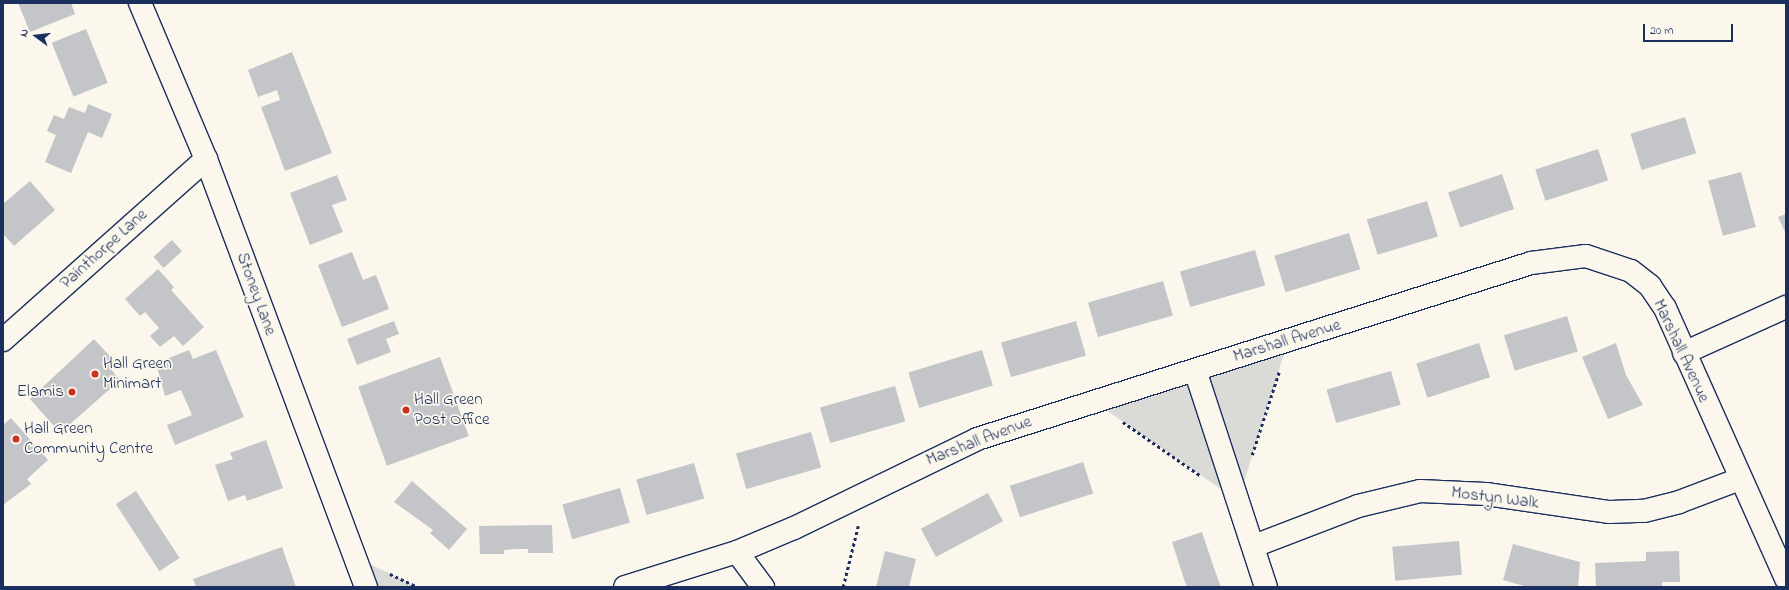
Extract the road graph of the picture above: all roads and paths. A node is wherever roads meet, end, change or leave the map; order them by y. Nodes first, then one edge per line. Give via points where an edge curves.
1 (140, 3) edge
2 (206, 159) junction
3 (1786, 307) edge
4 (3, 340) edge
5 (1684, 353) junction
6 (1195, 370) junction
7 (1740, 479) junction
8 (867, 491) junction
9 (1254, 546) junction
10 (737, 552) junction
11 (1786, 579) edge
12 (366, 587) edge
13 (625, 587) edge
14 (763, 587) edge
15 (843, 587) edge
16 (1266, 587) edge

1 - 2 street, Stoney Lane
2 - 4 street, Painthorpe Lane
2 - 12 street, Stoney Lane
3 - 5 street
5 - 6 street, Marshall Avenue via 1665,308 1650,286 1631,271 1586,256 1531,263
5 - 7 street, Marshall Avenue
6 - 8 street, Marshall Avenue via 977,439
6 - 9 street
7 - 9 street, Mostyn Walk via 1679,502 1644,511 1610,512 1486,494 1420,491 1358,506
7 - 11 street, Marshall Avenue
8 - 10 street, Marshall Avenue
8 - 15 path
9 - 16 street
10 - 13 street, Marshall Avenue
10 - 14 street

